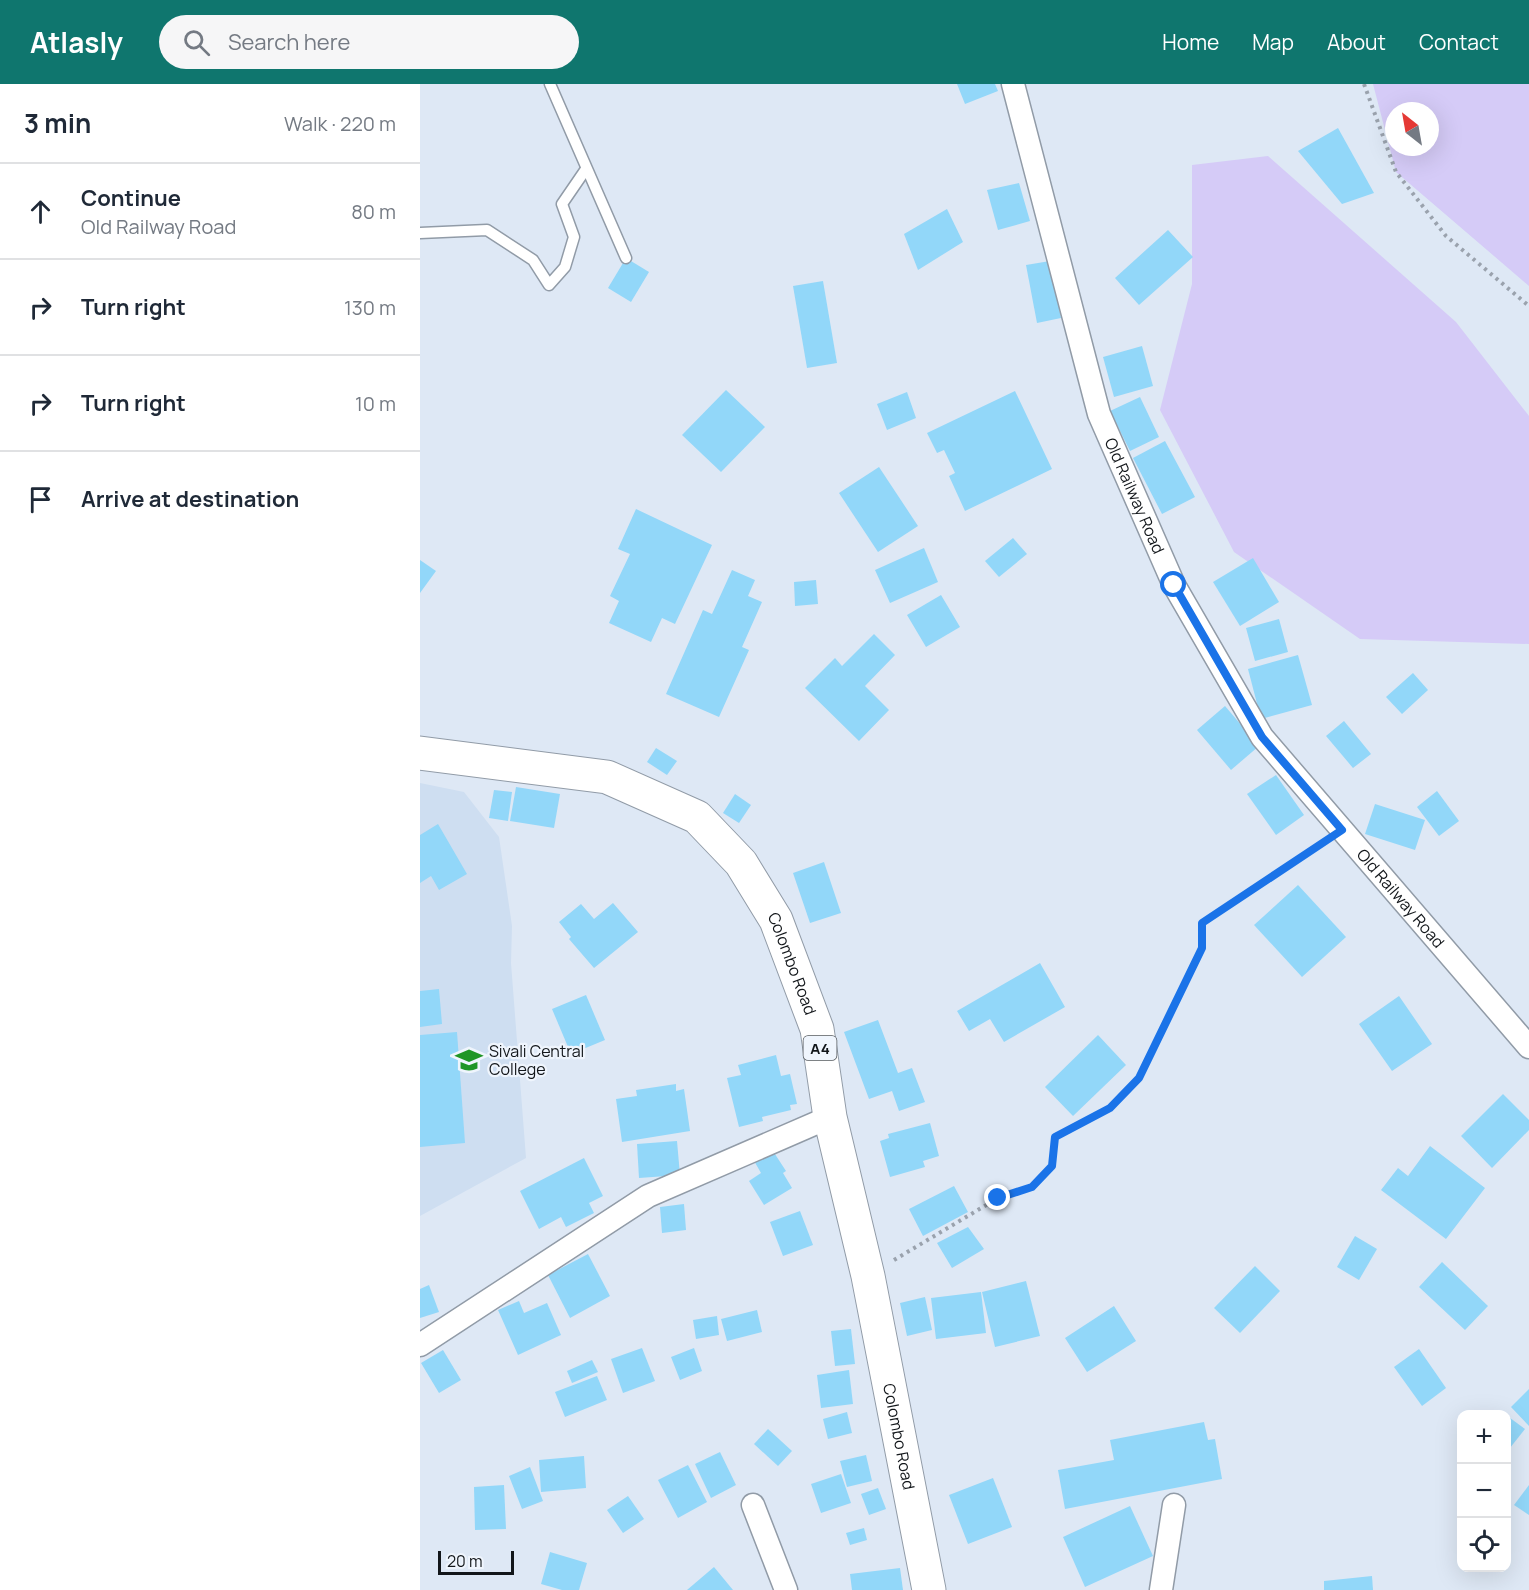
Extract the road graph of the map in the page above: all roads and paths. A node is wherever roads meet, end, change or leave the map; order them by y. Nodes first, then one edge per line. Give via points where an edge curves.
1 (550, 84) edge
2 (1013, 84) edge
3 (1364, 84) edge
4 (586, 169) junction
5 (420, 233) edge
6 (627, 258) dead end
7 (1529, 306) edge
8 (420, 753) edge
9 (1342, 830) junction
10 (1529, 1047) edge
11 (830, 1117) junction
12 (868, 1275) junction
13 (420, 1345) edge
14 (753, 1505) dead end
15 (1173, 1505) dead end
16 (786, 1590) edge
17 (929, 1590) edge
18 (1161, 1590) edge

1 - 4 lane
2 - 9 street, Old Railway Road via 1099,414 1169,575 1262,737
3 - 7 path via 1396,172 1446,236
4 - 5 lane via 562,204 574,237 565,267 549,285 534,260 487,230
4 - 6 lane
8 - 11 highway, Colombo Road / A4 via 607,777 697,817 741,863 776,920 817,1029
9 - 10 street, Old Railway Road
9 - 12 path via 1202,923 1202,948 1139,1078 1110,1108 1055,1137 1052,1166 1032,1187 998,1198
11 - 12 highway, Colombo Road / A4
11 - 13 street via 648,1196
12 - 17 highway, Colombo Road / A4
14 - 16 street
15 - 18 street

